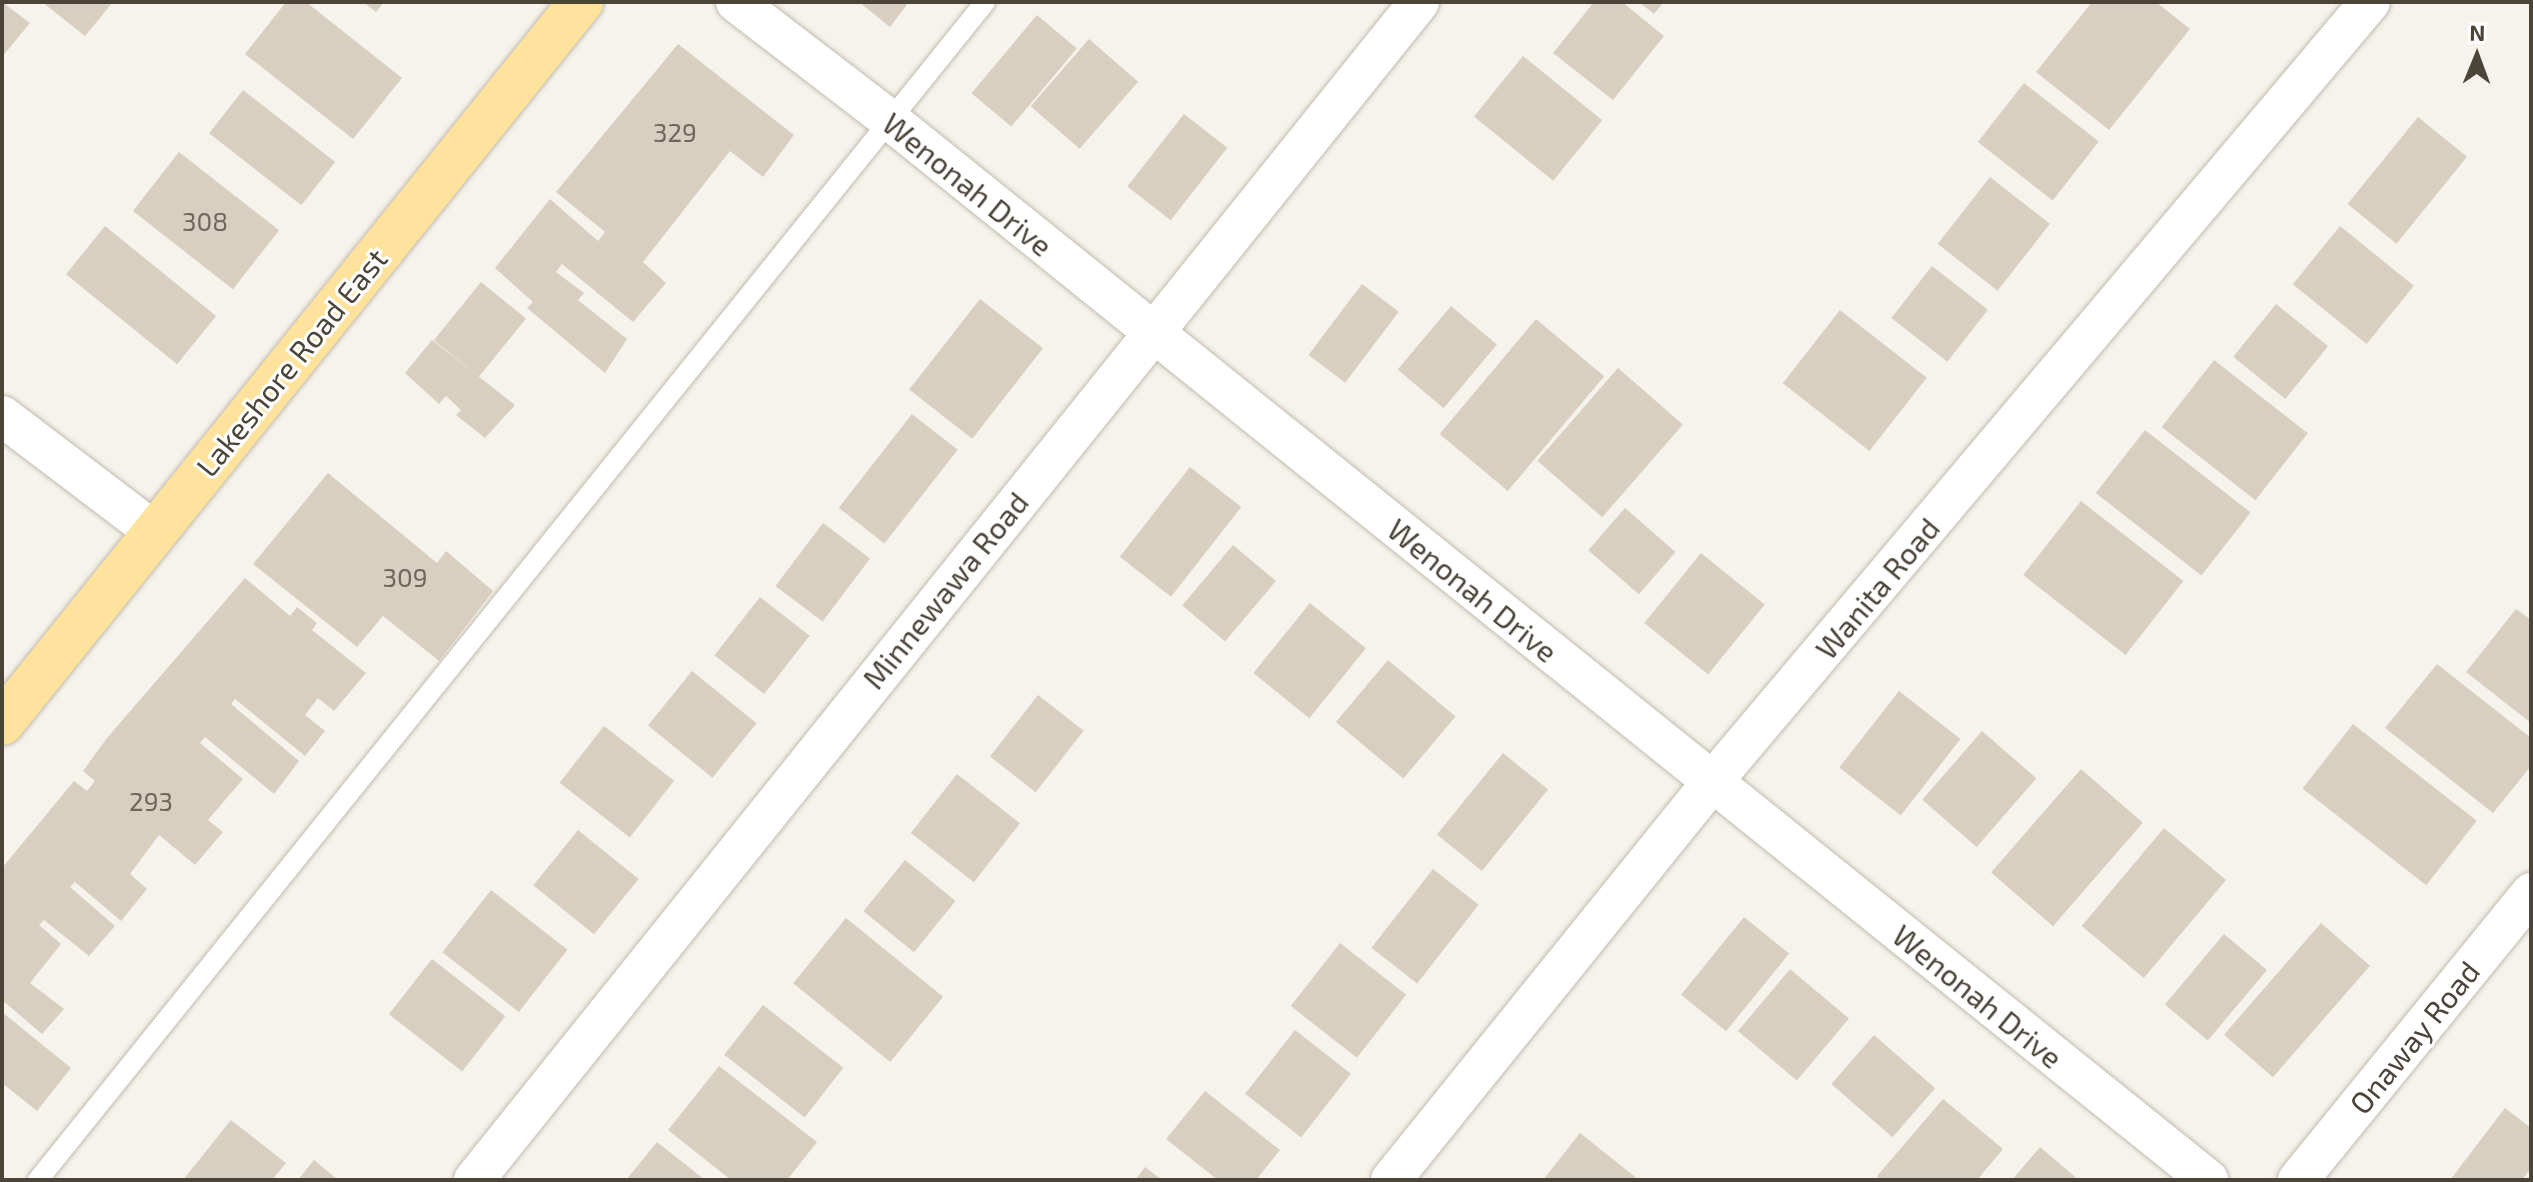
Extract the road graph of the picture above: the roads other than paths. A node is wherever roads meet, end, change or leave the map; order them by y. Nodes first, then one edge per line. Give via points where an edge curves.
1 (581, 2) edge
2 (736, 2) edge
3 (985, 2) edge
4 (1419, 2) edge
5 (2370, 2) edge
6 (891, 121) junction
7 (1151, 331) junction
8 (2, 416) edge
9 (155, 532) junction
10 (2, 723) edge
11 (1712, 782) junction
12 (2531, 893) edge
13 (38, 1180) edge
14 (474, 1180) edge
15 (1391, 1180) edge
16 (2208, 1180) edge
17 (2298, 1180) edge

1 - 9 main road, Lakeshore Road East
2 - 6 street, Wenonah Drive
3 - 6 lane
4 - 7 street, Minnewawa Road
5 - 11 street, Wanita Road
6 - 7 street, Wenonah Drive
6 - 13 lane
7 - 11 street, Wenonah Drive
7 - 14 street, Minnewawa Road
8 - 9 street
9 - 10 main road, Lakeshore Road East
11 - 15 street, Wanita Road
11 - 16 street, Wenonah Drive
12 - 17 street, Onaway Road

